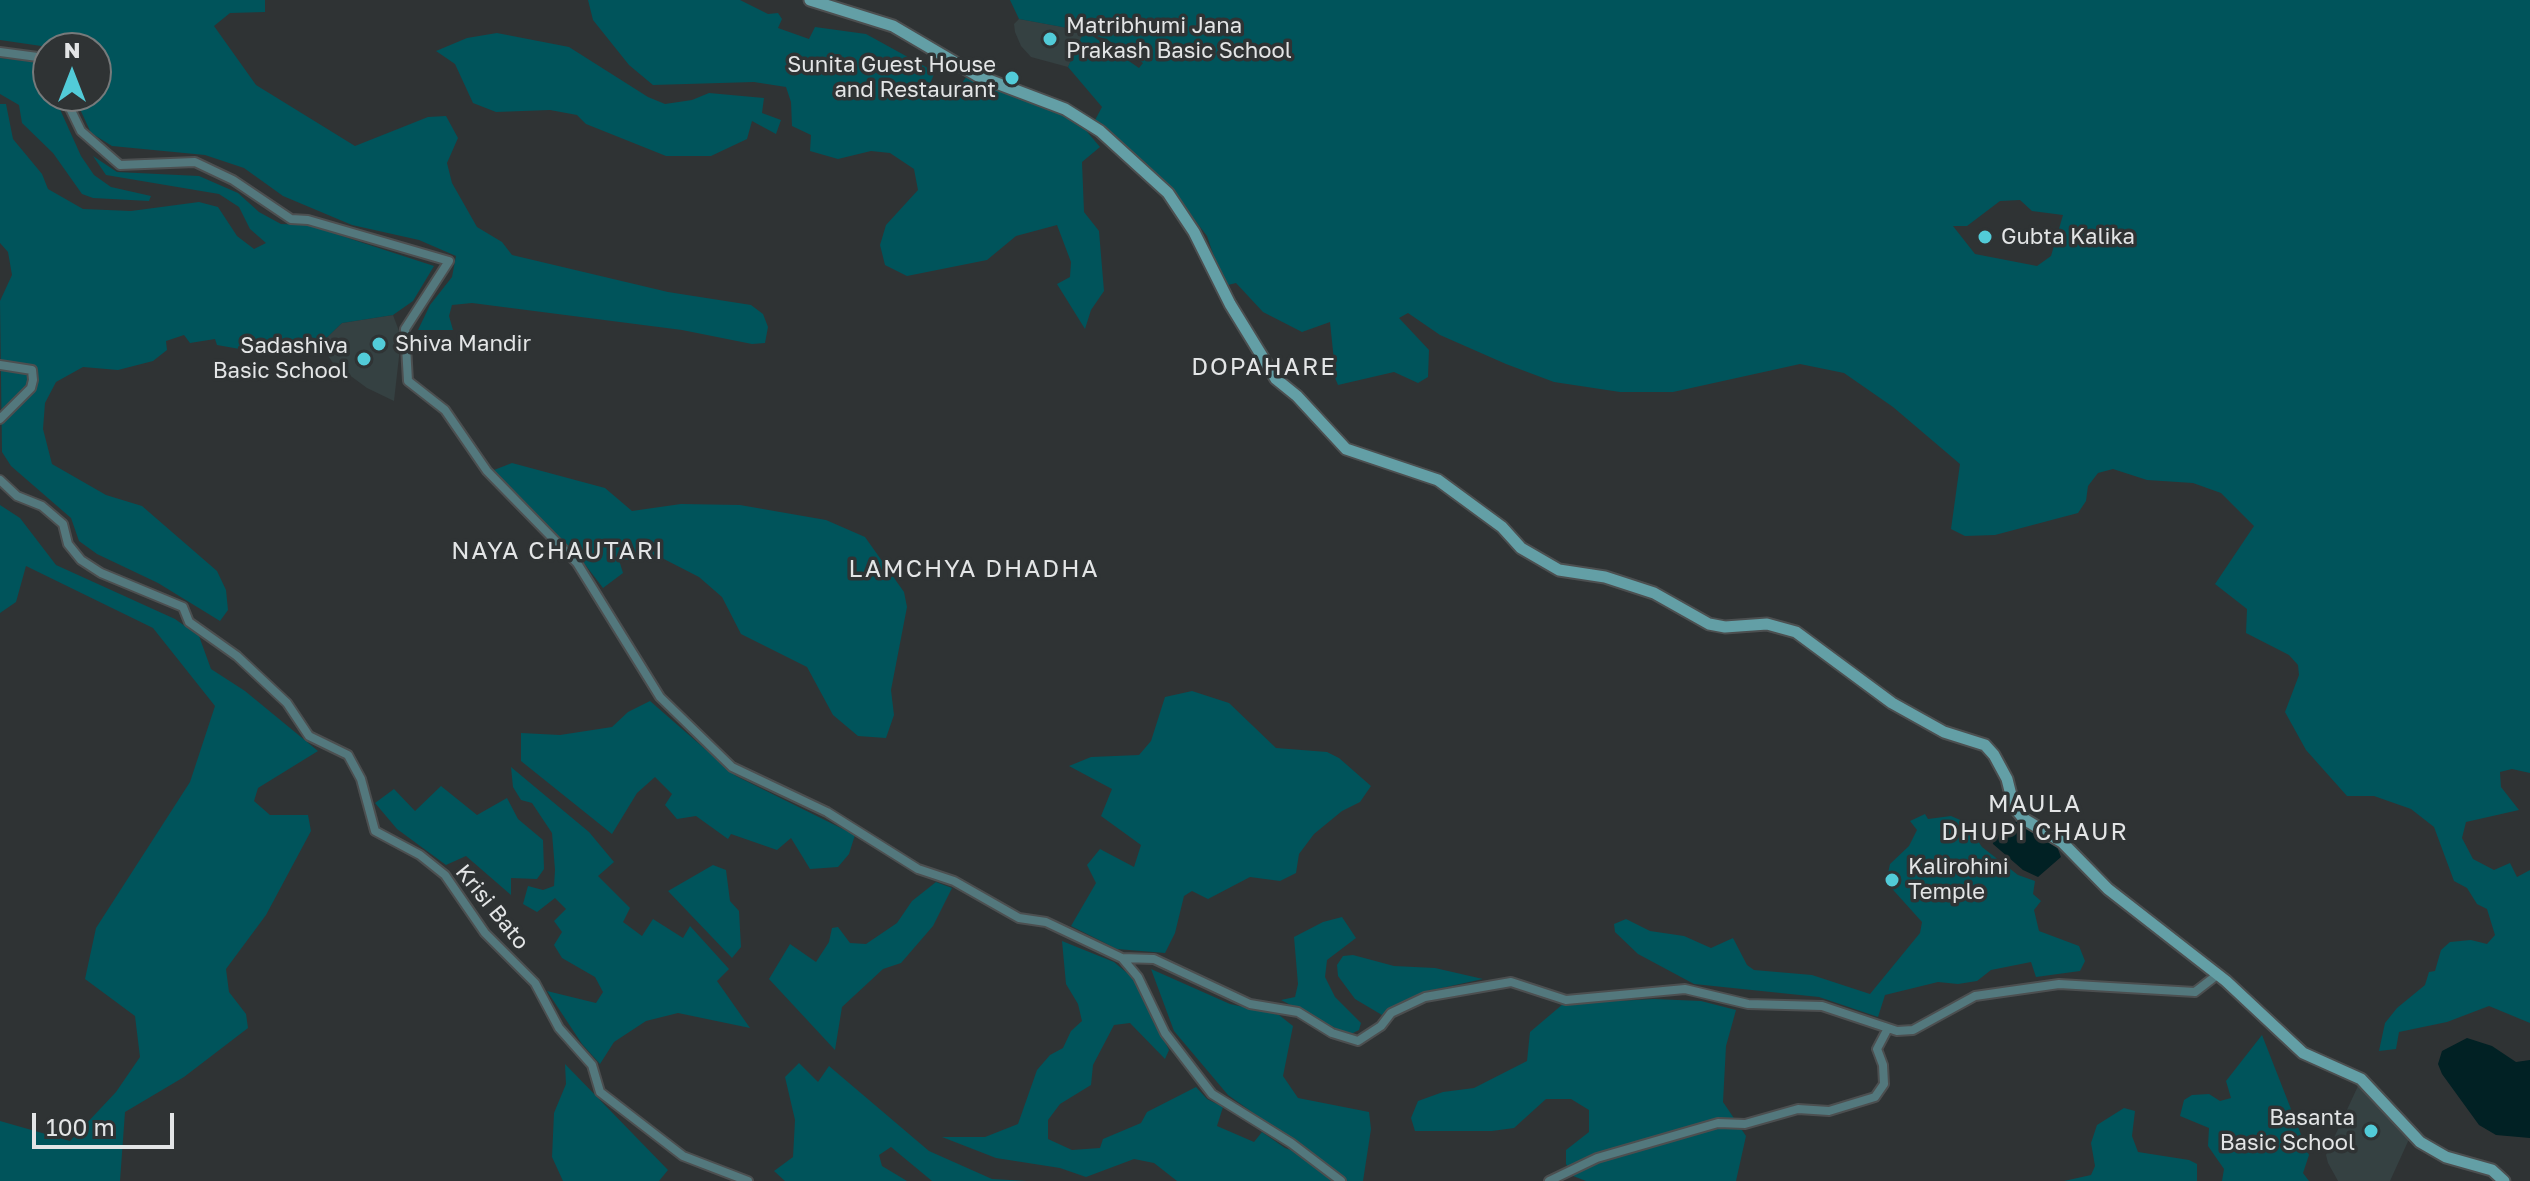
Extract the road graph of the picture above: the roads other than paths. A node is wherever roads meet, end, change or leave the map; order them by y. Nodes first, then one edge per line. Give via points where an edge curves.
1 (810, 0) edge
2 (0, 52) edge
3 (32, 56) edge
4 (72, 112) edge
5 (0, 365) edge
6 (0, 419) edge
7 (0, 480) edge
8 (1122, 958) junction
9 (2217, 975) junction
10 (1887, 1030) junction
11 (748, 1181) edge
12 (1341, 1181) edge
13 (1549, 1181) edge
14 (2504, 1181) edge

1 - 9 street via 893,26 978,76 1065,109 1100,131 1168,193 1276,379 1346,449 1438,480 1502,527 1521,548 1559,570 1605,577 1654,593 1709,624 1767,624 1796,632 1892,703 1944,732 1985,745 2024,819 2062,842 2108,889
2 - 3 street
4 - 8 street via 81,131 120,165 195,162 291,219 449,261 405,329 408,381 445,410 487,471 577,563 660,697 732,767 827,812 918,869 954,881 1019,918 1046,922
5 - 6 street via 32,370 33,380
7 - 11 street, Krisi Bato via 63,524 68,544 81,560 183,607 189,622 237,656 287,703 309,736 348,755 361,779 375,831 445,875 485,933 535,983 559,1028 592,1065 600,1092 683,1156
8 - 10 street via 1154,959 1250,1004 1298,1012 1332,1033 1358,1041 1391,1013 1425,997 1511,982 1566,1000 1685,989 1748,1004 1822,1006
8 - 12 street via 1138,977 1165,1033 1212,1094
9 - 10 street via 2195,992 2059,984 1975,996 1913,1030
9 - 14 street via 2303,1053 2361,1079 2420,1142 2446,1157 2492,1170
10 - 13 street via 1877,1049 1884,1084 1875,1097 1829,1111 1798,1109 1745,1124 1718,1123 1597,1158

